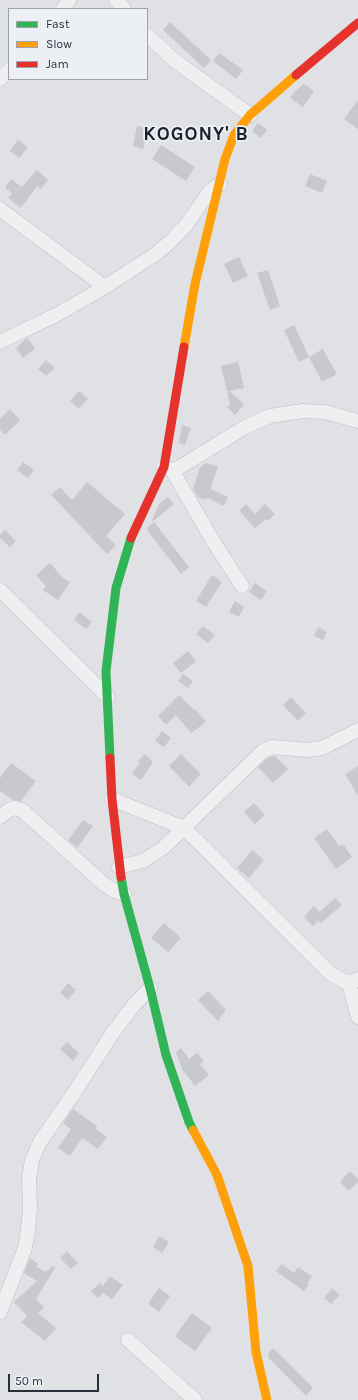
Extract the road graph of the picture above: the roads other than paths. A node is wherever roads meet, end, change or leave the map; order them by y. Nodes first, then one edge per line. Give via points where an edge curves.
1 (116, 0) edge
2 (123, 8) edge
3 (357, 27) edge
4 (148, 36) edge
5 (8, 71) edge
6 (0, 79) edge
7 (250, 115) junction
8 (220, 184) junction
9 (0, 210) edge
10 (104, 287) junction
11 (0, 342) edge
12 (358, 421) edge
13 (168, 468) junction
14 (242, 586) dead end
15 (0, 590) edge
16 (108, 697) junction
17 (358, 730) edge
18 (112, 799) junction
19 (0, 817) edge
20 (184, 828) junction
21 (119, 867) junction
22 (124, 894) junction
23 (355, 980) edge
24 (150, 988) junction
25 (358, 1017) edge
26 (0, 1312) edge
27 (128, 1340) dead end
28 (195, 1400) edge
29 (267, 1400) edge

1 - 2 street
3 - 7 street
4 - 7 street via 175,61
5 - 6 street
7 - 8 street via 234,135 225,159
8 - 10 street via 210,191 172,240 157,253
8 - 13 street via 195,284
9 - 10 street
10 - 11 street via 58,314
12 - 13 street via 325,412 303,411 270,416 245,428 192,461
13 - 14 street
13 - 16 street via 131,538 116,588 106,672
15 - 16 street
16 - 18 street
17 - 20 street via 322,748 308,750 272,747 263,751
18 - 20 street
18 - 21 street
19 - 22 street via 8,810 22,810 105,885
20 - 21 street via 163,848 143,861
20 - 23 street via 331,974 344,981
21 - 22 street
22 - 24 street
23 - 25 street via 349,984
24 - 26 street via 112,1034 40,1142 32,1160 29,1180 30,1208 25,1248
24 - 29 street via 166,1055 189,1122 217,1175 248,1266 256,1352
27 - 28 street

